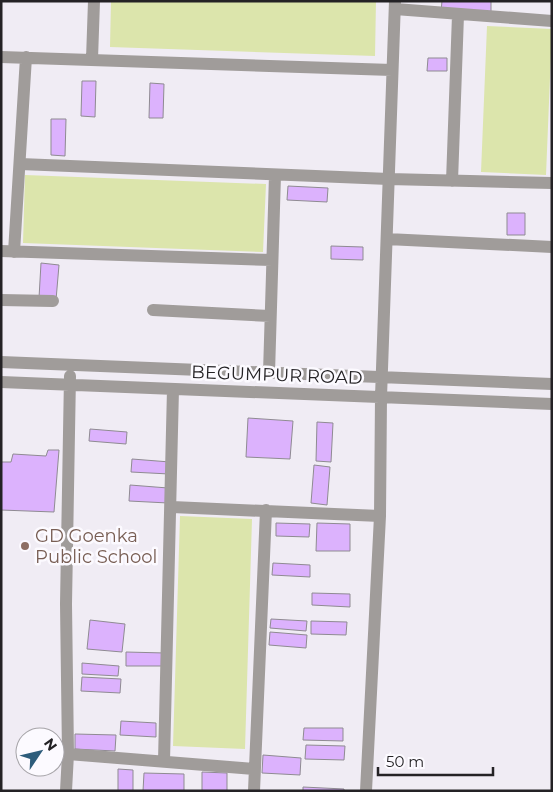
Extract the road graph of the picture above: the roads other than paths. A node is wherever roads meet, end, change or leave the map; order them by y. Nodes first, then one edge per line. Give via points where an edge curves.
1 (94, 1) edge
2 (395, 5) edge
3 (458, 15) junction
4 (552, 21) edge
5 (1, 57) edge
6 (26, 57) junction
7 (92, 59) junction
8 (392, 70) junction
9 (20, 164) junction
10 (275, 175) junction
11 (389, 180) junction
12 (452, 181) junction
13 (552, 183) edge
14 (387, 239) junction
15 (552, 247) edge
16 (1, 251) edge
17 (14, 252) junction
18 (272, 260) junction
19 (1, 300) edge
20 (53, 302) dead end
21 (153, 310) dead end
22 (270, 316) junction
23 (1, 362) edge
24 (70, 365) junction
25 (269, 373) junction
26 (382, 378) junction
27 (1, 382) edge
28 (552, 383) edge
29 (70, 384) junction
30 (174, 389) junction
31 (381, 397) junction
32 (552, 404) edge
33 (172, 507) junction
34 (266, 510) junction
35 (380, 516) junction
36 (68, 754) junction
37 (164, 760) junction
38 (254, 769) junction
39 (66, 791) edge
40 (254, 791) edge
41 (366, 791) edge

1 - 7 street
2 - 3 street
2 - 8 street
3 - 4 street
3 - 12 street
5 - 6 street
6 - 7 street
6 - 9 street
7 - 8 street
8 - 11 street
9 - 10 street
9 - 17 street
10 - 11 street
10 - 18 street
11 - 12 street
11 - 14 street
12 - 13 street
14 - 15 street
14 - 26 street
16 - 17 street
17 - 18 street
18 - 22 street
19 - 20 street
21 - 22 street
22 - 25 street
23 - 24 street, BEGUMPUR ROAD
24 - 25 street, BEGUMPUR ROAD
24 - 29 street
25 - 26 street, BEGUMPUR ROAD
26 - 28 street, BEGUMPUR ROAD
26 - 31 street
27 - 29 street, BEGUMPUR ROAD
29 - 30 street, BEGUMPUR ROAD
29 - 36 street via 66,604
30 - 31 street, BEGUMPUR ROAD
30 - 33 street
31 - 32 street, BEGUMPUR ROAD
31 - 35 street
33 - 34 street
33 - 37 street
34 - 35 street
34 - 38 street
35 - 41 street
36 - 37 street
36 - 39 street
37 - 38 street
38 - 40 street

